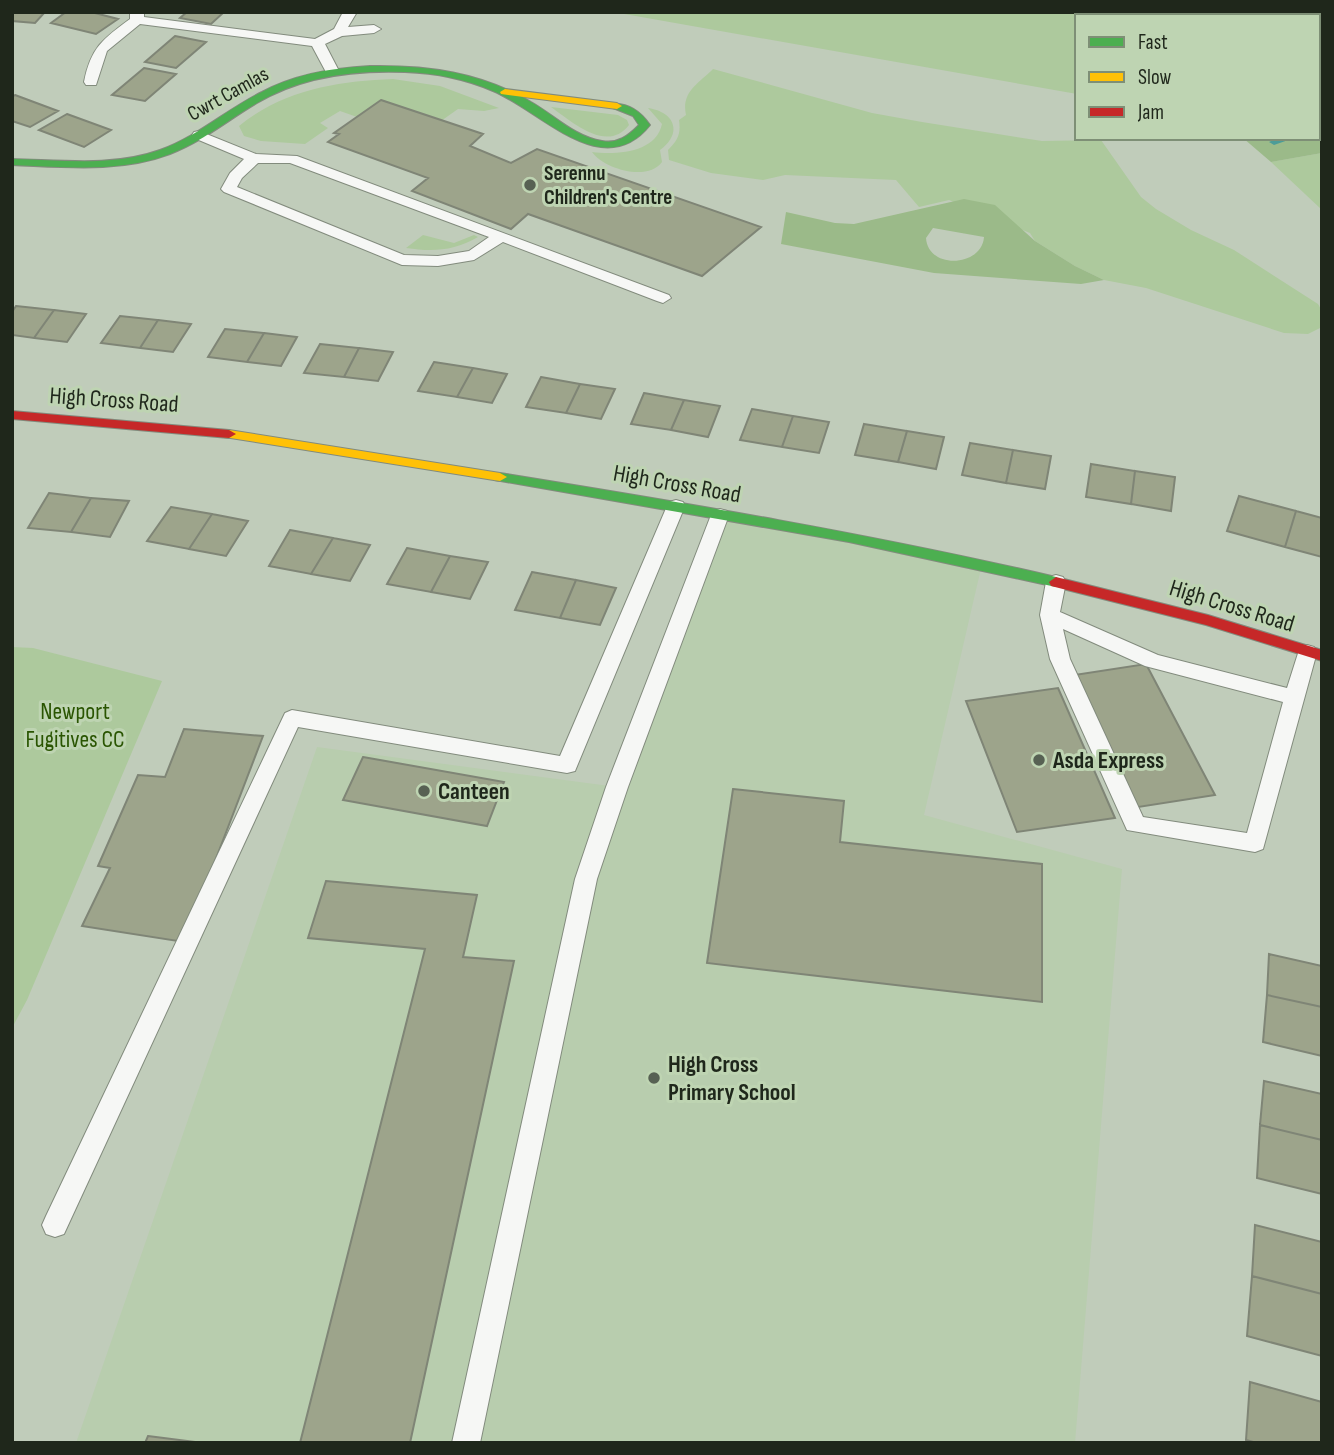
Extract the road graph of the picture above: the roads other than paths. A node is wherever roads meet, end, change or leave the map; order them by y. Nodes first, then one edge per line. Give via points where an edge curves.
1 (350, 12) edge
2 (137, 16) edge
3 (374, 29) dead end
4 (339, 32) junction
5 (317, 43) junction
6 (332, 71) junction
7 (91, 82) dead end
8 (505, 92) junction
9 (199, 135) junction
10 (254, 158) junction
11 (12, 162) edge
12 (501, 236) junction
13 (663, 298) dead end
14 (12, 415) edge
15 (676, 506) junction
16 (720, 515) junction
17 (1056, 582) junction
18 (1050, 615) junction
19 (1314, 654) edge
20 (1295, 698) junction
21 (55, 1225) dead end
22 (466, 1443) edge

1 - 4 lane
2 - 5 lane
2 - 7 lane via 105,41 95,58
3 - 4 lane
4 - 5 lane
5 - 6 lane
6 - 8 main road, Cwrt Camlas via 428,69
6 - 9 main road, Cwrt Camlas via 269,92
8 - 8 main road, Cwrt Camlas via 617,106 637,114 645,125 637,137 597,145 574,136
9 - 10 lane
9 - 11 main road, Cwrt Camlas via 148,157
10 - 12 lane via 292,159
10 - 12 lane via 229,189 402,260 474,255
12 - 13 lane
14 - 15 main road, High Cross Road via 232,434
15 - 16 main road, High Cross Road
15 - 21 lane via 567,765 292,718
16 - 17 main road, High Cross Road
16 - 22 lane via 586,879
17 - 18 lane
17 - 19 main road, High Cross Road via 1208,620
18 - 20 lane via 1152,661
18 - 20 lane via 1060,659 1135,824 1255,843
19 - 20 lane

